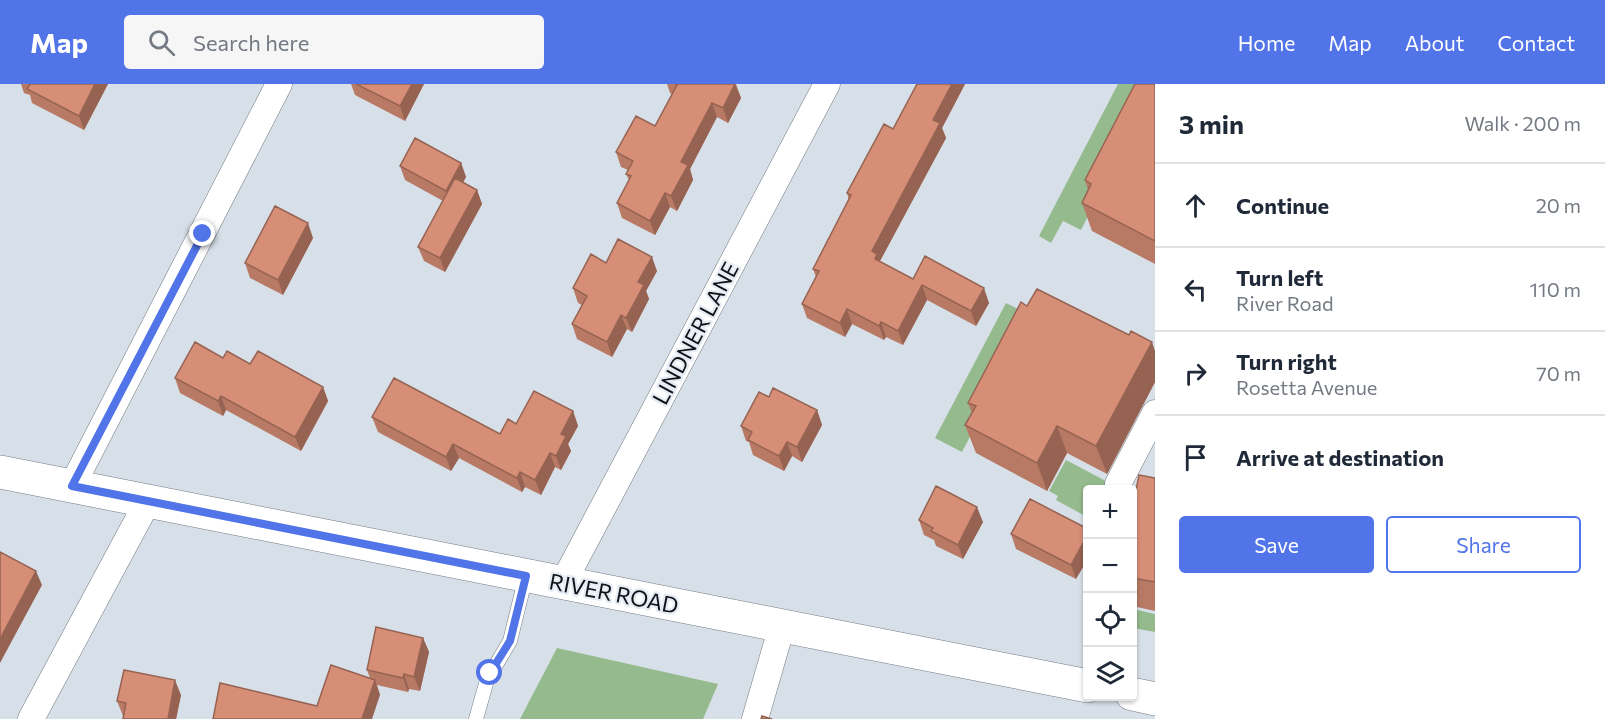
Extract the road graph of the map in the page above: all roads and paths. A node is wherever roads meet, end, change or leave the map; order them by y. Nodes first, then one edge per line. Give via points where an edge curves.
1 (279, 84) edge
2 (826, 84) edge
3 (1155, 413) edge
4 (0, 472) edge
5 (1118, 484) dead end
6 (72, 486) junction
7 (148, 501) junction
8 (526, 576) junction
9 (563, 583) junction
10 (782, 626) junction
11 (1083, 685) edge
12 (1137, 695) edge
13 (1155, 699) edge
14 (31, 719) edge
15 (476, 719) edge
16 (755, 719) edge

1 - 6 street
2 - 9 street, LINDNER LANE
3 - 5 street
4 - 6 main road, RIVER ROAD
6 - 7 main road, RIVER ROAD
7 - 8 main road, RIVER ROAD
7 - 14 street
8 - 9 main road, RIVER ROAD
8 - 15 lane via 510,641 487,680
9 - 10 main road, RIVER ROAD
10 - 11 main road, RIVER ROAD
10 - 16 street
12 - 13 main road

